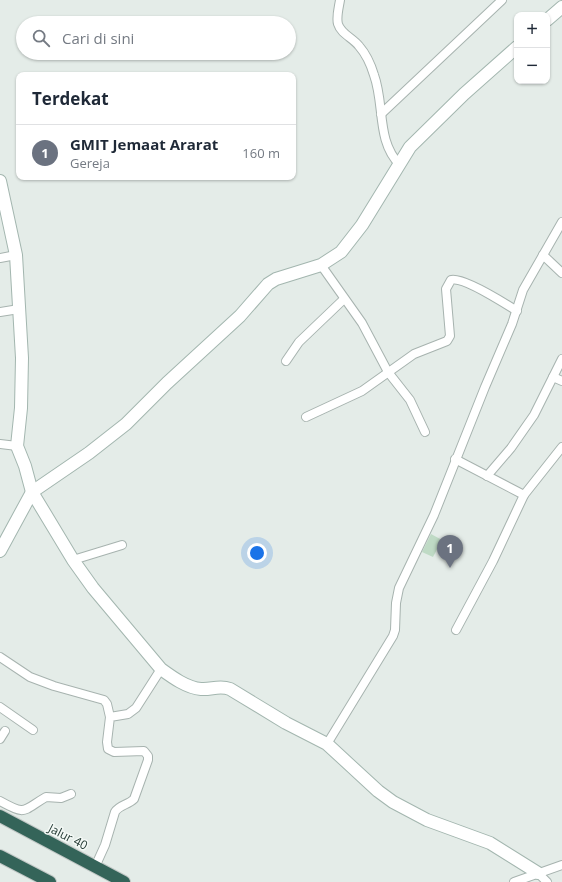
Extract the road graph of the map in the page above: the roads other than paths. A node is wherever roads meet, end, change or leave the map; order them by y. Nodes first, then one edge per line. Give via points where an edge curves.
1 (340, 0) edge
2 (502, 0) edge
3 (562, 7) edge
4 (550, 17) edge
5 (516, 48) edge
6 (382, 114) junction
7 (400, 164) junction
8 (0, 181) edge
9 (562, 222) edge
10 (16, 255) junction
11 (543, 255) junction
12 (0, 258) edge
13 (321, 265) junction
14 (562, 273) edge
15 (344, 299) junction
16 (19, 309) junction
17 (517, 311) junction
18 (0, 312) edge
19 (562, 358) edge
20 (286, 361) dead end
21 (388, 372) junction
22 (553, 377) junction
23 (562, 381) edge
24 (306, 417) dead end
25 (425, 432) dead end
26 (0, 444) edge
27 (17, 446) junction
28 (562, 447) edge
29 (455, 459) junction
30 (487, 476) junction
31 (32, 492) junction
32 (524, 495) junction
33 (122, 545) dead end
34 (0, 551) edge
35 (73, 560) junction
36 (456, 630) dead end
37 (0, 657) edge
38 (161, 669) junction
39 (0, 707) edge
40 (110, 717) junction
41 (33, 730) dead end
42 (5, 731) dead end
43 (0, 739) edge
44 (327, 744) junction
45 (71, 794) dead end
46 (0, 801) edge
47 (0, 816) edge
48 (0, 856) edge
49 (562, 865) edge
50 (95, 867) junction
51 (538, 873) junction
52 (50, 882) edge
53 (124, 882) edge
54 (514, 882) edge
55 (547, 882) edge

1 - 6 street via 338,25 364,53 374,76
2 - 6 street
3 - 4 street
5 - 7 street via 416,141
6 - 7 street via 386,140
7 - 13 street via 348,244
8 - 10 street
9 - 11 street
10 - 12 street
10 - 16 street
11 - 14 street
11 - 17 street via 522,290
13 - 15 street
13 - 31 street via 276,279 268,284 240,316 126,424
15 - 20 street via 302,339
15 - 21 street via 362,323
16 - 18 street
16 - 27 street via 22,358
17 - 21 street via 474,286 456,279 451,280 446,289 450,336 448,340 444,344 414,354
17 - 29 street
19 - 22 street
21 - 24 street via 362,391
21 - 25 street via 410,400
22 - 23 street
22 - 30 street via 525,428
26 - 27 street
27 - 31 street
28 - 32 street
29 - 30 street
29 - 44 street via 434,515 400,588 393,636
30 - 32 street
31 - 34 street
31 - 35 street
32 - 36 street via 493,561
33 - 35 street
35 - 38 street via 93,588
37 - 40 street via 30,677 104,700
38 - 40 street via 136,708 128,714
38 - 44 street via 175,679 197,688 230,689
39 - 41 street
40 - 50 street via 108,749 114,752 144,751 148,760 134,799 115,812
42 - 43 street
44 - 51 street via 393,802 428,820 490,843
45 - 46 street via 61,798 46,797 30,809 21,811
47 - 50 highway, Jalur 40
48 - 52 highway
49 - 51 street
50 - 53 highway, Jalur 40
51 - 54 street
51 - 55 street

